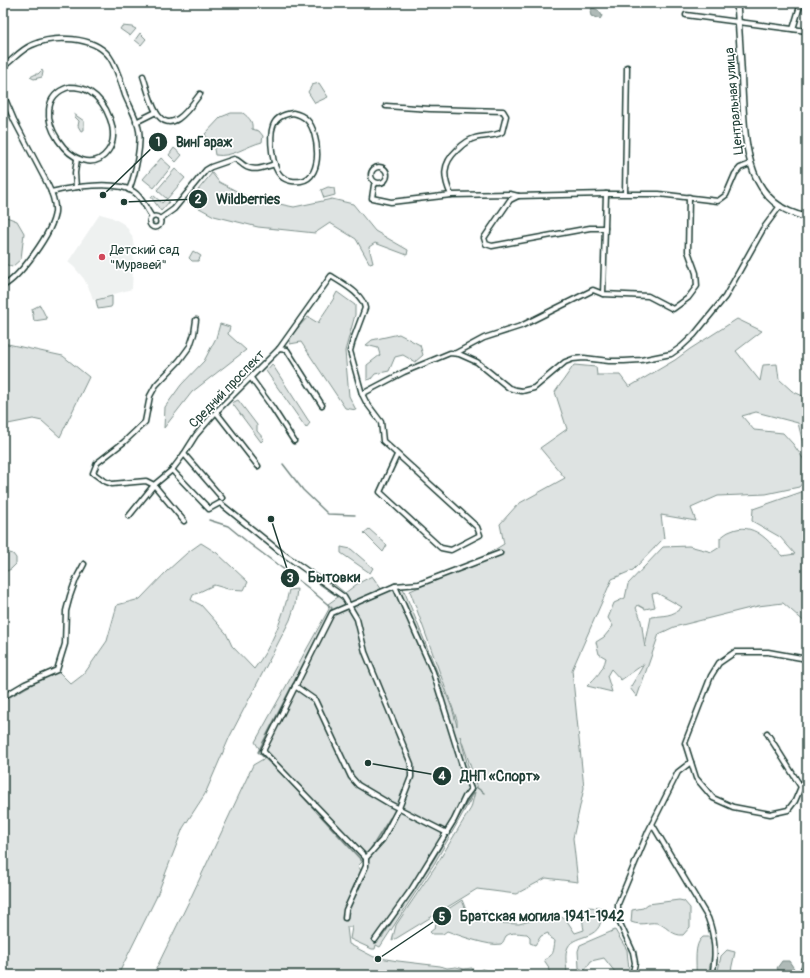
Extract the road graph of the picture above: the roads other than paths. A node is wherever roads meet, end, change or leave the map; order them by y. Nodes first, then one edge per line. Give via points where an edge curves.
1 (737, 3) edge
2 (801, 3) edge
3 (686, 14) dead end
4 (738, 22) junction
5 (793, 29) junction
6 (807, 31) edge
7 (3, 67) edge
8 (627, 67) dead end
9 (143, 76) dead end
10 (3, 94) edge
11 (200, 94) dead end
12 (386, 106) dead end
13 (156, 112) junction
14 (136, 122) junction
15 (77, 158) junction
16 (274, 164) junction
17 (750, 164) junction
18 (376, 183) junction
19 (76, 187) junction
20 (130, 190) junction
21 (51, 192) junction
22 (625, 193) junction
23 (606, 194) junction
24 (451, 195) junction
25 (518, 196) junction
26 (689, 197) junction
27 (780, 206) junction
28 (152, 217) junction
29 (807, 217) edge
30 (160, 219) junction
31 (605, 228) junction
32 (3, 286) edge
33 (603, 294) junction
34 (196, 320) dead end
35 (279, 349) junction
36 (456, 353) junction
37 (251, 378) junction
38 (362, 394) junction
39 (322, 405) dead end
40 (216, 412) junction
41 (294, 441) dead end
42 (184, 454) junction
43 (397, 455) junction
44 (258, 466) dead end
45 (172, 470) junction
46 (154, 485) junction
47 (222, 498) dead end
48 (129, 516) dead end
49 (184, 521) dead end
50 (500, 554) dead end
51 (84, 564) dead end
52 (396, 586) junction
53 (349, 607) junction
54 (807, 659) edge
55 (296, 686) junction
56 (3, 697) edge
57 (767, 733) dead end
58 (691, 762) junction
59 (807, 778) edge
60 (801, 787) junction
61 (399, 808) junction
62 (652, 824) junction
63 (447, 833) junction
64 (366, 858) junction
65 (345, 918) dead end
66 (375, 940) dead end
67 (807, 962) edge
68 (631, 975) edge
69 (712, 975) edge
70 (800, 975) edge

1 - 4 street, Центральная улица
2 - 5 street
3 - 4 street
4 - 5 street
4 - 17 street, Центральная улица
5 - 6 street
7 - 14 street via 24,49 50,40 66,39 99,46 113,63
8 - 22 street
9 - 13 street
10 - 21 street
11 - 13 street via 187,112 175,121 166,121
12 - 24 street via 503,111 506,116 502,132 465,142 450,156 446,165 446,182
13 - 14 street
14 - 20 street via 139,145
15 - 15 street via 89,161 101,158 112,143 112,129 105,109 96,96 85,89 69,87 60,91 53,99 49,120 62,146 71,156
15 - 19 street via 74,173
16 - 16 street via 278,173 286,179 300,181 309,178 314,171 317,160 316,142 310,124 298,114 284,115 273,126 271,136
16 - 30 street via 254,169 234,159 211,167 202,174 174,209
17 - 26 street via 740,168 726,195 718,201
17 - 27 street, Центральная улица via 762,189
18 - 18 street via 382,183 387,178 387,173 382,167 374,168 371,173
18 - 24 street via 372,198 391,202
19 - 20 street via 108,186
19 - 21 street
20 - 28 street via 139,197
21 - 32 street via 55,212 48,233 16,277
22 - 23 street
22 - 26 street
23 - 25 street
23 - 31 street
24 - 25 street
25 - 31 street via 510,200 484,238 486,244 492,246 590,228
26 - 33 street via 688,251 696,272 696,286 688,298 673,309 648,296
27 - 29 street, Центральная улица
27 - 36 street via 762,229 725,297 694,335 671,354 624,361 573,359 565,362 534,388 522,391 509,388 477,362
28 - 30 street via 157,216
28 - 30 street via 149,223 154,228 160,224
31 - 33 street
33 - 36 street via 593,290 521,326 484,338
34 - 46 street via 190,346 156,385 150,396 145,422 96,463 93,473 112,484 146,481
35 - 37 street, Средний проспект
35 - 38 street, Средний проспект via 330,276 355,292 364,303 365,308 350,351
35 - 39 street via 286,350
36 - 38 street via 450,353 404,372
37 - 40 street, Средний проспект
37 - 41 street
38 - 43 street via 381,422 383,441
40 - 42 street, Средний проспект
40 - 44 street
42 - 45 street, Средний проспект
42 - 47 street
43 - 43 street via 380,492 441,548 451,550 480,535 477,527
45 - 46 street, Средний проспект
45 - 53 street via 209,509 220,502 278,550 344,597
46 - 48 street, Средний проспект
46 - 49 street
50 - 52 street via 419,584
51 - 56 street via 76,579 66,611 65,644 57,670 24,684
52 - 53 street
52 - 63 street via 433,672 471,789
53 - 55 street via 332,613
53 - 61 street via 357,619 365,652 411,764 411,777
54 - 58 street via 768,652 735,652 719,663 685,743
55 - 61 street via 315,700 350,777 358,785
55 - 64 street via 263,751
57 - 60 street
58 - 60 street via 696,778 713,798 733,807 770,814 788,810
58 - 62 street via 678,772
59 - 60 street
61 - 63 street
61 - 64 street via 382,840
62 - 68 street via 618,904 618,919 633,952 635,963
62 - 69 street via 712,928 715,954
63 - 66 street
64 - 65 street via 366,866 346,910
67 - 70 street

